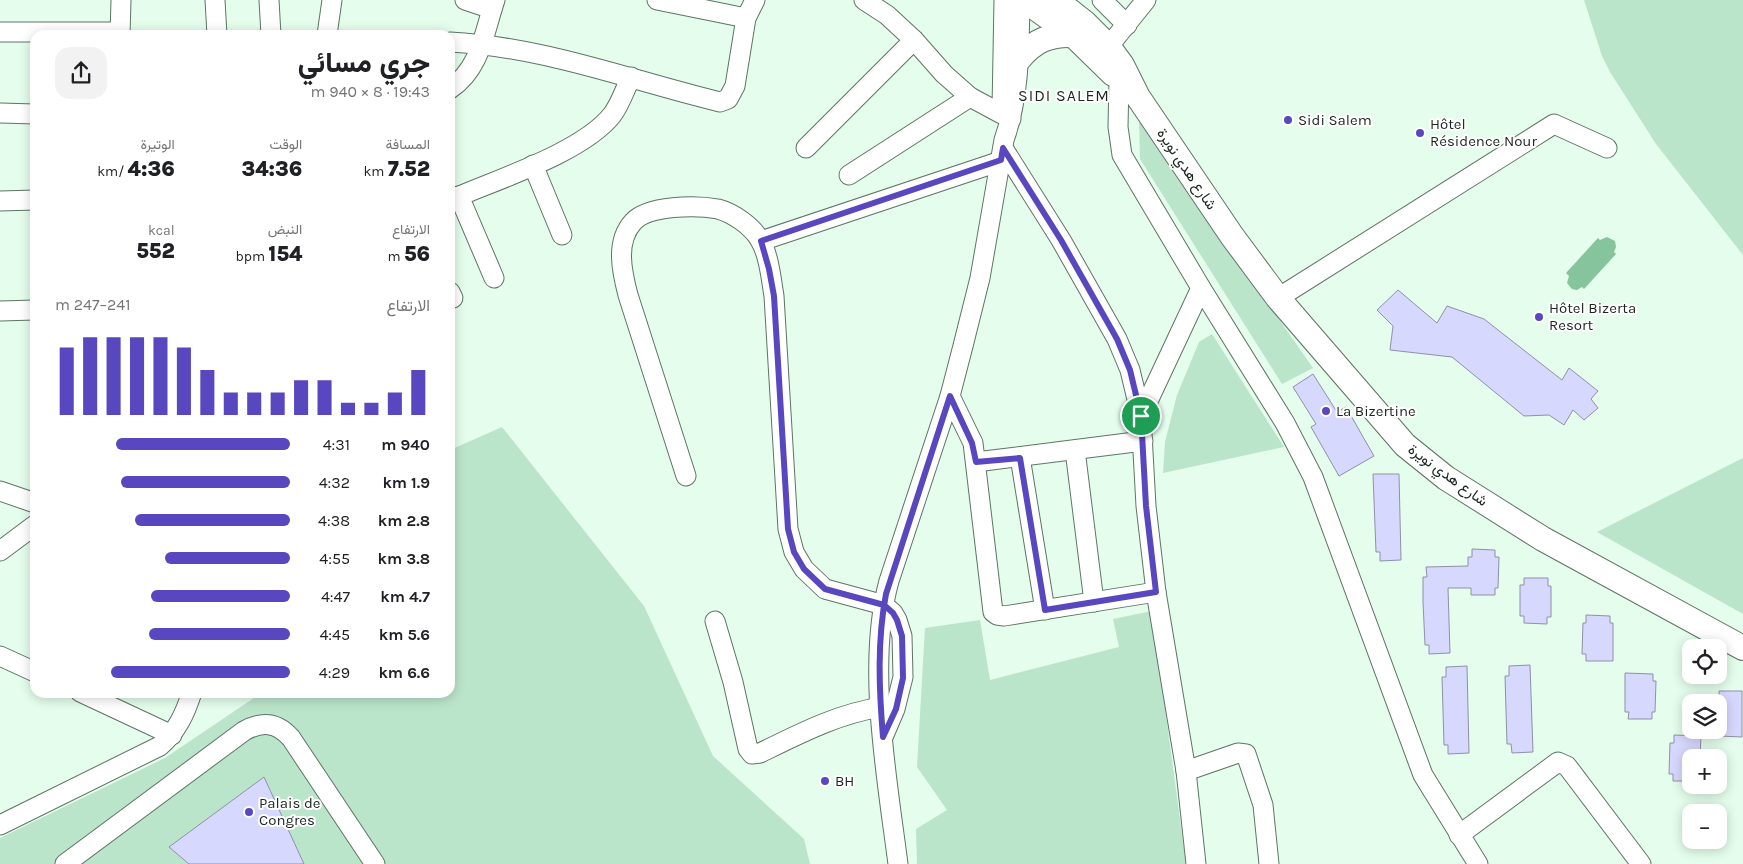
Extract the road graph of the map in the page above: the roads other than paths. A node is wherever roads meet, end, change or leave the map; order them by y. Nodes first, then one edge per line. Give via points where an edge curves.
1 (121, 0) edge
2 (215, 0) edge
3 (269, 0) edge
4 (332, 0) edge
5 (465, 0) edge
6 (657, 0) edge
7 (755, 0) edge
8 (864, 0) edge
9 (993, 0) edge
10 (1004, 0) edge
11 (1022, 0) edge
12 (1056, 0) edge
13 (1069, 0) edge
14 (1102, 0) edge
15 (1146, 0) edge
16 (494, 4) edge
17 (746, 18) junction
18 (1127, 25) junction
19 (1004, 26) junction
20 (1079, 29) junction
21 (120, 30) edge
22 (217, 30) edge
23 (271, 30) edge
24 (328, 30) edge
25 (0, 32) edge
26 (30, 32) edge
27 (914, 40) junction
28 (455, 42) edge
29 (484, 44) junction
30 (1103, 53) junction
31 (1019, 59) junction
32 (1121, 73) junction
33 (631, 77) junction
34 (455, 84) edge
35 (970, 97) junction
36 (0, 113) edge
37 (30, 114) edge
38 (1007, 117) junction
39 (806, 148) dead end
40 (1607, 148) dead end
41 (1003, 150) junction
42 (533, 165) junction
43 (849, 174) dead end
44 (455, 198) edge
45 (30, 200) edge
46 (0, 201) edge
47 (562, 235) dead end
48 (761, 241) junction
49 (494, 278) dead end
50 (1201, 288) junction
51 (1278, 298) junction
52 (30, 310) edge
53 (0, 311) edge
54 (950, 396) junction
55 (1141, 416) junction
56 (1143, 441) junction
57 (1075, 450) junction
58 (1020, 458) junction
59 (976, 462) junction
60 (686, 476) dead end
61 (0, 491) edge
62 (30, 501) edge
63 (30, 529) edge
64 (0, 550) edge
65 (1156, 592) junction
66 (1094, 602) junction
67 (884, 605) junction
68 (1045, 610) junction
69 (715, 622) dead end
70 (1743, 648) edge
71 (0, 656) edge
72 (30, 670) edge
73 (93, 698) edge
74 (190, 698) edge
75 (881, 707) junction
76 (172, 735) junction
77 (883, 737) junction
78 (1186, 771) junction
79 (0, 825) edge
80 (1459, 835) junction
81 (65, 864) edge
82 (375, 864) edge
83 (898, 864) edge
84 (1196, 864) edge
85 (1269, 864) edge
86 (1478, 864) edge
87 (1642, 864) edge

1 - 21 street
2 - 22 street
3 - 23 street
4 - 24 street
5 - 16 street
6 - 17 street
7 - 17 street
8 - 27 street via 887,15
9 - 19 street
10 - 19 street
11 - 20 main road
11 - 31 street
12 - 20 main road
13 - 20 main road
14 - 18 street
15 - 18 street
16 - 29 street
17 - 33 street via 735,86 728,99 720,102
18 - 30 street
19 - 38 street
20 - 30 main road, شارع هدي نويرة
20 - 31 main road via 1042,39
25 - 26 street
27 - 35 street
27 - 39 street
28 - 29 street
29 - 33 street via 530,51
29 - 34 street via 470,69
30 - 32 main road, شارع هدي نويرة
31 - 38 street
32 - 50 street via 1118,126 1122,154
32 - 51 main road, شارع هدي نويرة
33 - 42 street via 614,113 605,123 581,141
35 - 38 street
35 - 43 street
36 - 37 street
38 - 41 street
40 - 51 street via 1554,124
41 - 48 street
41 - 54 street via 980,278
41 - 55 street via 1061,240 1117,339 1130,370
42 - 44 street
42 - 47 street
44 - 49 street
45 - 46 street
48 - 60 street via 738,219 719,209 701,208 679,207 647,213 634,221 626,234 621,252 628,295
48 - 67 street via 774,296 788,529 794,552 804,569 825,589
50 - 55 street
50 - 80 street via 1285,424 1313,478 1423,775
51 - 70 main road, شارع هدي نويرة via 1405,445 1446,478 1543,539
52 - 53 street
54 - 59 street via 972,443
54 - 67 street
55 - 56 street
56 - 57 street
56 - 65 street via 1146,506
57 - 58 street
57 - 66 street
58 - 59 street
58 - 68 street
59 - 68 street via 993,612 1004,616
61 - 62 street
63 - 64 street
65 - 66 street
65 - 78 street
66 - 68 street
67 - 75 street
67 - 77 street via 893,613 900,627 903,671 896,709
69 - 75 street via 748,749 752,754 839,717
71 - 72 street
73 - 76 street
74 - 76 street
75 - 77 street
76 - 79 street via 160,746
77 - 83 street
78 - 84 street
78 - 85 street via 1238,753 1246,754 1263,805
80 - 86 street
80 - 87 street via 1558,762 1567,766
81 - 82 street via 244,731 266,723 286,732 291,738

